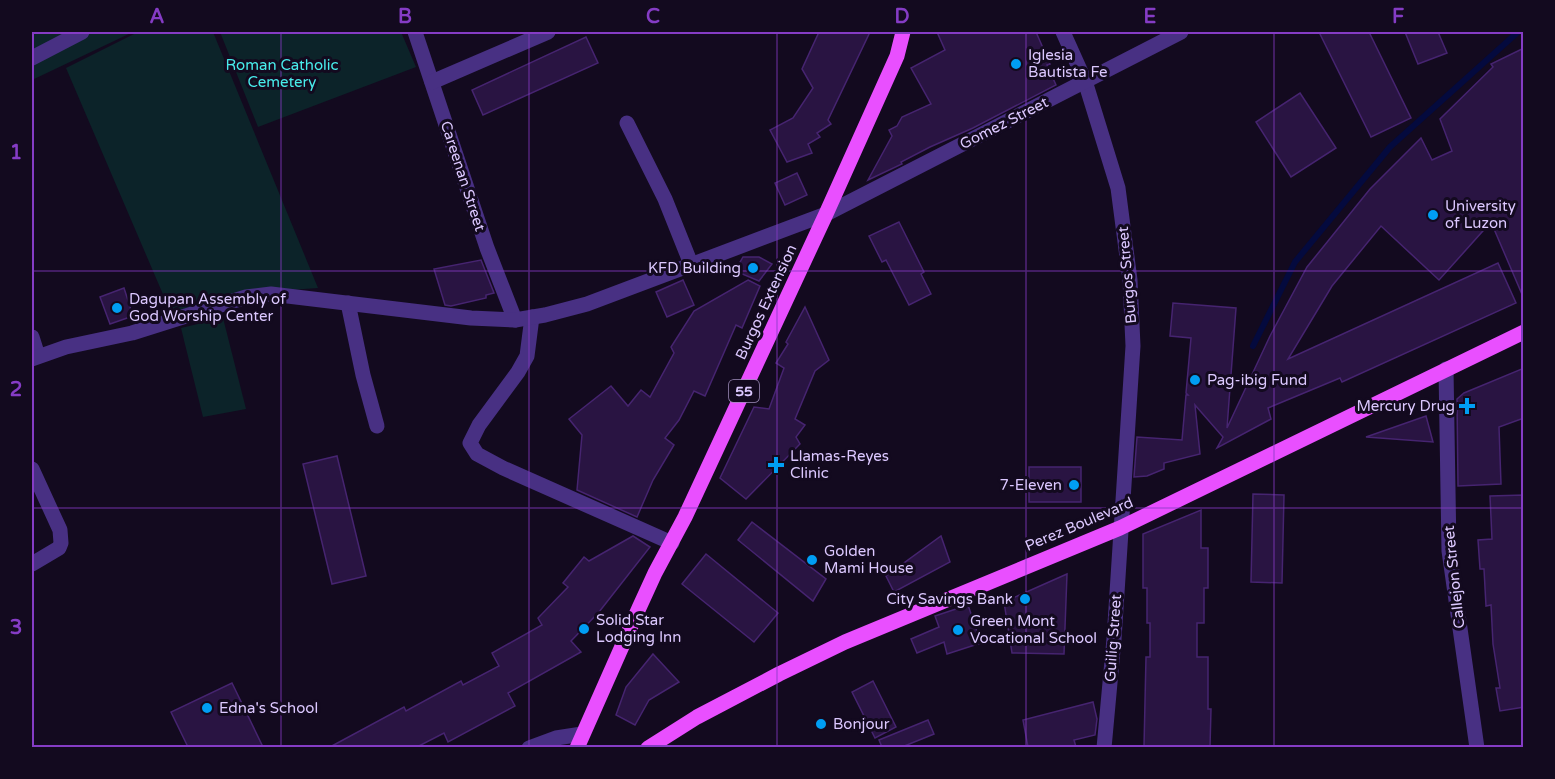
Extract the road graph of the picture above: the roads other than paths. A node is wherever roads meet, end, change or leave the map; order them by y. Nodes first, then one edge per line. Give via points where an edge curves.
1 (82, 32) edge
2 (415, 32) edge
3 (548, 32) edge
4 (903, 32) edge
5 (1064, 32) edge
6 (1181, 32) edge
7 (32, 58) edge
8 (1085, 81) junction
9 (432, 82) junction
10 (627, 123) dead end
11 (826, 214) junction
12 (691, 264) junction
13 (348, 303) junction
14 (532, 317) junction
15 (514, 320) junction
16 (1524, 332) edge
17 (32, 337) edge
18 (35, 358) edge
19 (1446, 369) junction
20 (377, 426) dead end
21 (32, 469) edge
22 (1120, 528) junction
23 (672, 543) junction
24 (32, 564) edge
25 (579, 741) edge
26 (529, 747) edge
27 (650, 747) edge
28 (1104, 747) edge
29 (1477, 747) edge

1 - 7 street
2 - 9 street, Careenan Street
3 - 9 street
4 - 11 main road, Burgos Extension / 55 via 897,56
5 - 8 street, Burgos Street
6 - 8 street, Gomez Street
8 - 11 street, Gomez Street
8 - 22 street, Burgos Street via 1118,188 1130,280 1133,346
9 - 15 street, Careenan Street
10 - 12 street via 665,199
11 - 12 street, Gomez Street
11 - 23 main road, Burgos Extension / 55
12 - 14 street, Gomez Street via 587,304
13 - 15 street, Gomez Street
13 - 18 street, Gomez Street via 272,294 246,297
13 - 20 street
14 - 15 street, Gomez Street
14 - 23 street via 527,356 470,443 477,454 503,468
16 - 19 main road, Perez Boulevard
17 - 18 street
19 - 22 main road, Perez Boulevard
19 - 29 street, Callejon Street via 1449,551
21 - 24 street via 60,530 61,543
22 - 27 main road, Perez Boulevard via 845,642 716,706
22 - 28 street, Guilig Street
23 - 25 main road, Burgos Extension / 55
25 - 26 street via 556,738

